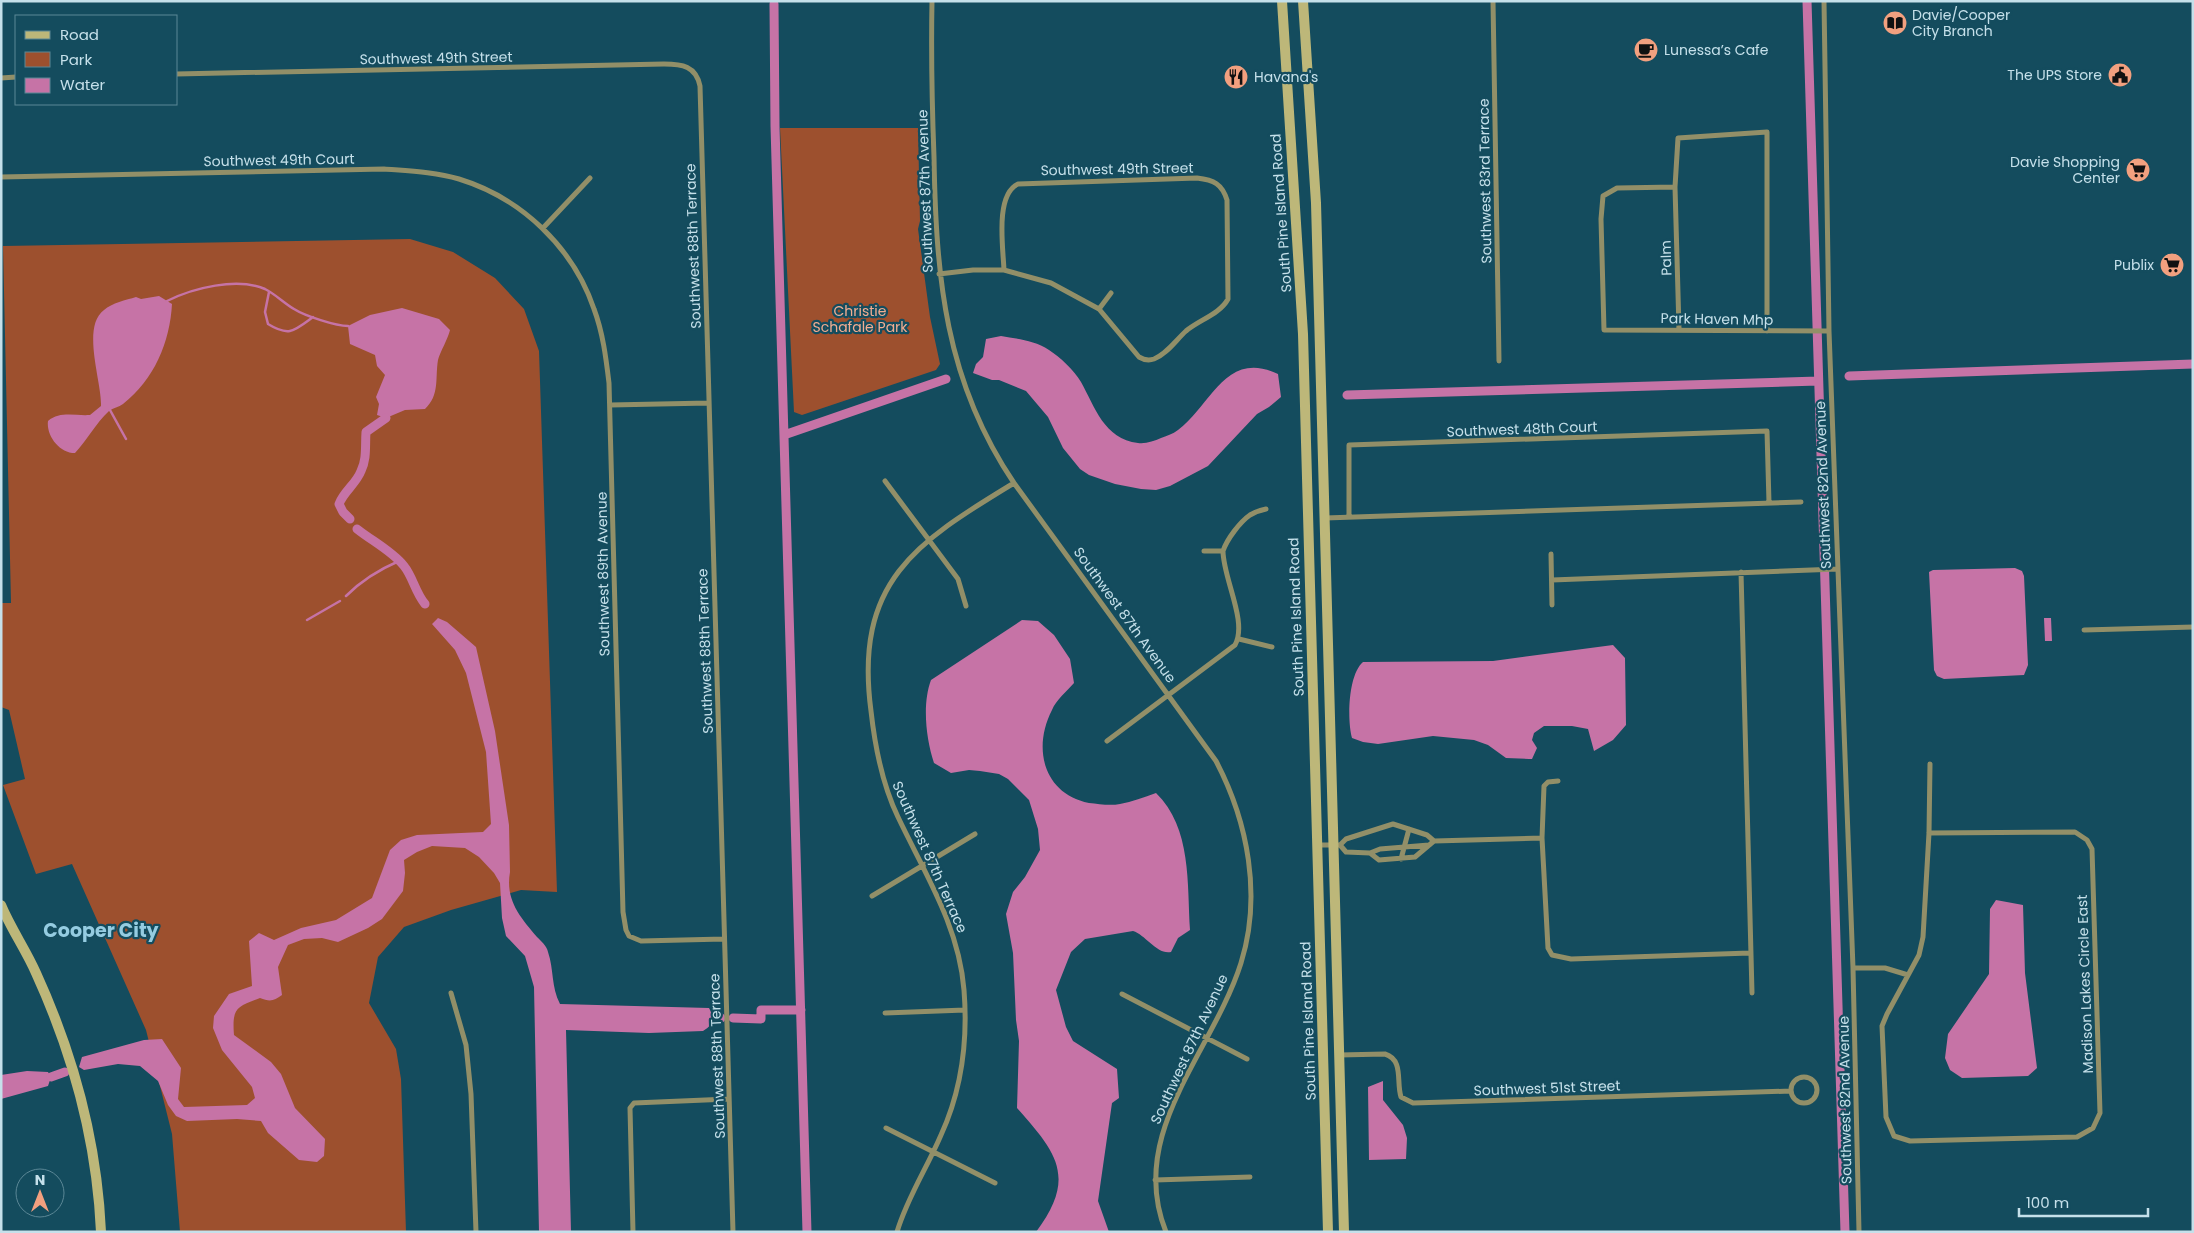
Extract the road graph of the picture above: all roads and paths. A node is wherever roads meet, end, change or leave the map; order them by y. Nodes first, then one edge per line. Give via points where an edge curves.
1 (932, 1) edge
2 (1282, 1) edge
3 (1304, 1) edge
4 (1493, 1) edge
5 (1824, 1) edge
6 (694, 71) joint
7 (178, 74) edge
8 (15, 77) edge
9 (1, 78) edge
10 (1, 178) edge
11 (590, 178) dead end
12 (1675, 187) junction
13 (543, 228) junction
14 (1004, 270) junction
15 (939, 274) junction
16 (1111, 293) dead end
17 (1099, 309) junction
18 (1679, 329) junction
19 (1767, 331) junction
20 (1828, 331) junction
21 (1499, 361) dead end
22 (709, 403) junction
23 (610, 406) junction
24 (885, 481) dead end
25 (1014, 483) junction
26 (1801, 502) dead end
27 (1769, 503) junction
28 (1266, 509) dead end
29 (1349, 516) junction
30 (1324, 518) junction
31 (929, 539) junction
32 (1204, 551) dead end
33 (1223, 551) junction
34 (1551, 554) dead end
35 (1838, 569) junction
36 (1741, 572) junction
37 (1552, 580) junction
38 (1552, 605) dead end
39 (966, 606) dead end
40 (1311, 625) junction
41 (1328, 625) junction
42 (2193, 628) edge
43 (2084, 630) dead end
44 (1239, 639) junction
45 (1272, 647) dead end
46 (1169, 695) junction
47 (1107, 741) dead end
48 (1930, 764) dead end
49 (1558, 781) dead end
50 (1409, 829) junction
51 (1929, 833) junction
52 (975, 834) dead end
53 (1542, 838) junction
54 (1431, 843) junction
55 (1337, 844) junction
56 (1317, 845) junction
57 (1403, 847) junction
58 (1370, 853) junction
59 (1401, 859) junction
60 (922, 866) junction
61 (872, 896) dead end
62 (2, 907) edge
63 (724, 939) junction
64 (1750, 953) junction
65 (1853, 968) junction
66 (1908, 975) junction
67 (451, 993) dead end
68 (1752, 993) dead end
69 (1122, 994) dead end
70 (966, 1010) junction
71 (884, 1013) dead end
72 (1208, 1038) junction
73 (1339, 1055) junction
74 (1248, 1059) dead end
75 (1791, 1091) junction
76 (729, 1099) junction
77 (886, 1128) dead end
78 (933, 1152) junction
79 (1250, 1177) dead end
80 (1156, 1180) junction
81 (995, 1183) dead end
82 (101, 1232) edge
83 (476, 1232) edge
84 (633, 1232) edge
85 (733, 1232) edge
86 (897, 1232) edge
87 (1166, 1232) edge
88 (1328, 1232) edge
89 (1344, 1232) edge
90 (1858, 1232) edge

1 - 15 street, Southwest 87th Avenue via 934,190
2 - 40 main road, South Pine Island Road via 1303,334
3 - 30 main road via 1316,203
4 - 21 street, Southwest 83rd Terrace
5 - 20 street, Southwest 82nd Avenue
6 - 7 street, Southwest 49th Street via 680,64 664,64
6 - 22 street, Southwest 88th Terrace via 700,86
8 - 9 street
10 - 13 street, Southwest 49th Court via 384,169 424,172 459,179 482,188 505,199
11 - 13 street
12 - 18 street, Palm
12 - 18 street, Park Haven Mhp via 1617,188 1603,196 1604,330
12 - 19 street, Palm via 1678,138 1767,132
13 - 23 street, Southwest 89th Avenue via 568,258 586,287 594,308 607,363
14 - 15 street
14 - 17 street via 1051,283
14 - 17 street, Southwest 49th Street via 1003,204 1012,186 1033,182 1197,178 1213,180 1221,186 1227,200 1229,293 1225,304 1186,331 1163,354 1148,360 1139,357
15 - 25 street, Southwest 87th Avenue via 947,324 966,390 989,441
16 - 17 street
18 - 19 street, Park Haven Mhp
19 - 20 street, Park Haven Mhp
20 - 35 street, Southwest 82nd Avenue
22 - 23 street
22 - 63 street, Southwest 88th Terrace
23 - 63 street, Southwest 89th Avenue via 626,930 629,936 641,941
24 - 31 street
25 - 31 street, Southwest 87th Terrace
25 - 46 street, Southwest 87th Avenue
26 - 27 street
27 - 29 street
27 - 29 street, Southwest 48th Court via 1767,431 1349,445
28 - 33 street via 1244,520
29 - 30 street
30 - 41 main road
31 - 39 street via 958,579
31 - 60 street, Southwest 87th Terrace via 911,555 886,589 872,628 868,660 869,696 880,764 897,815
32 - 33 street
33 - 44 street
34 - 37 street
35 - 36 street
35 - 65 street, Southwest 82nd Avenue
36 - 37 street
36 - 64 street
37 - 38 street
40 - 41 main road
40 - 56 main road, South Pine Island Road
41 - 55 main road
42 - 43 street
44 - 45 street
44 - 46 street via 1229,651
46 - 47 street
46 - 72 street, Southwest 87th Avenue via 1204,743 1224,778 1240,820 1249,861 1250,902 1242,961
48 - 51 street
49 - 53 street via 1544,786
50 - 54 street via 1427,835
50 - 55 street via 1393,824 1346,838
50 - 57 street
51 - 66 street via 1923,937 1919,955
51 - 66 street, Madison Lakes Circle East via 2075,832 2087,840 2092,849 2100,1113 2094,1128 2077,1137 1910,1141 1894,1136 1886,1117 1882,1026
52 - 60 street
53 - 54 street
53 - 64 street via 1548,948 1552,955 1571,959
54 - 57 street
54 - 59 street via 1415,858
55 - 56 street
55 - 58 street via 1346,852
55 - 73 main road
56 - 88 main road, South Pine Island Road
57 - 58 street
57 - 59 street
58 - 59 street via 1379,860
60 - 61 street
60 - 70 street, Southwest 87th Terrace via 952,929
62 - 82 main road via 36,972 76,1082 92,1156
63 - 76 street, Southwest 88th Terrace
64 - 68 street
65 - 66 street via 1885,968
65 - 90 street, Southwest 82nd Avenue
67 - 83 street via 466,1045
69 - 72 street
70 - 71 street
70 - 78 street, Southwest 87th Terrace via 959,1083 949,1117
72 - 74 street
72 - 80 street, Southwest 87th Avenue via 1164,1126 1158,1149
73 - 75 street, Southwest 51st Street via 1391,1056 1397,1064 1401,1097 1413,1103
73 - 89 main road
75 - 75 street via 1797,1101 1806,1103 1813,1099 1816,1091 1812,1080 1804,1077 1793,1083
76 - 84 street via 634,1102 630,1108
76 - 85 street, Southwest 88th Terrace
77 - 78 street
78 - 81 street
78 - 86 street, Southwest 87th Terrace
79 - 80 street
80 - 87 street, Southwest 87th Avenue via 1158,1207

